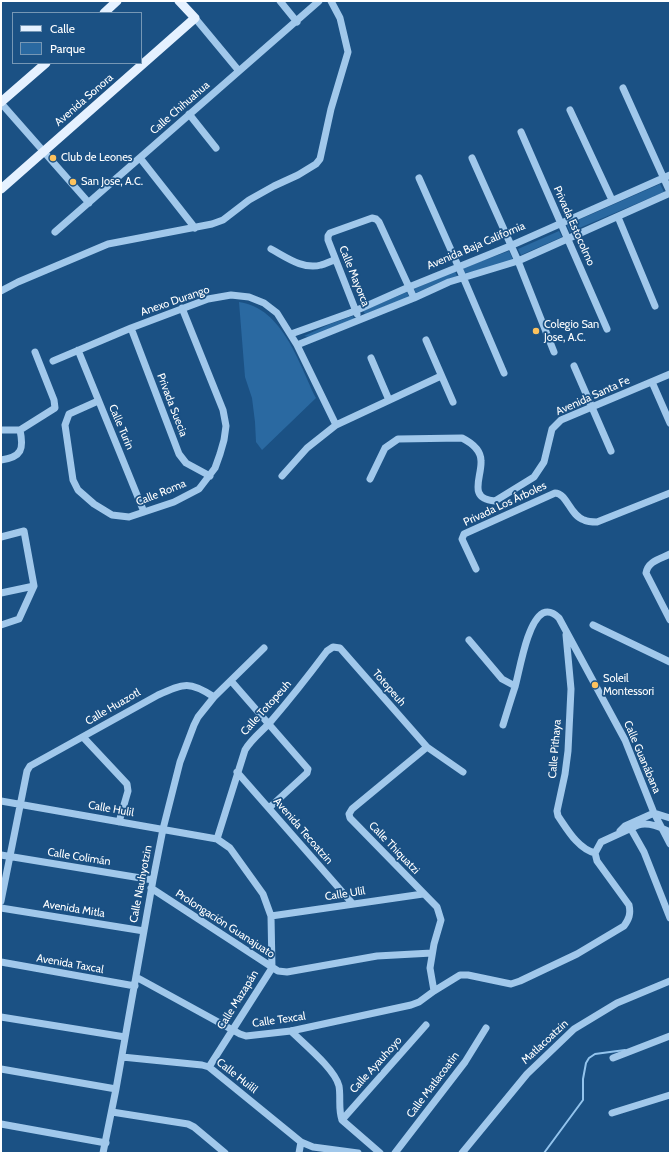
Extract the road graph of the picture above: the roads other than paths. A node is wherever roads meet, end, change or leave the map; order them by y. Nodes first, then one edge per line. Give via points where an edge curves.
1 (118, 1) edge
2 (179, 1) edge
3 (280, 1) edge
4 (320, 1) edge
5 (331, 1) edge
6 (105, 12) edge
7 (195, 18) junction
8 (297, 22) junction
9 (45, 64) edge
10 (239, 71) junction
11 (623, 88) dead end
12 (1, 102) edge
13 (570, 110) dead end
14 (189, 114) junction
15 (521, 132) dead end
16 (216, 148) dead end
17 (43, 151) junction
18 (140, 158) junction
19 (472, 158) dead end
20 (667, 177) edge
21 (419, 178) dead end
22 (1, 190) edge
23 (670, 193) edge
24 (612, 200) junction
25 (89, 203) junction
26 (618, 217) junction
27 (561, 222) junction
28 (195, 228) junction
29 (55, 232) dead end
30 (568, 238) junction
31 (510, 246) junction
32 (271, 249) dead end
33 (335, 260) junction
34 (518, 261) junction
35 (458, 266) junction
36 (463, 277) junction
37 (409, 287) junction
38 (1, 291) edge
39 (414, 298) junction
40 (655, 306) dead end
41 (182, 308) junction
42 (355, 310) junction
43 (360, 320) junction
44 (131, 328) junction
45 (607, 330) dead end
46 (291, 334) junction
47 (426, 340) dead end
48 (297, 345) junction
49 (78, 350) junction
50 (35, 352) dead end
51 (554, 352) dead end
52 (371, 358) dead end
53 (53, 361) dead end
54 (574, 366) dead end
55 (504, 374) dead end
56 (670, 374) edge
57 (441, 376) junction
58 (652, 382) junction
59 (389, 400) junction
60 (98, 401) junction
61 (453, 402) dead end
62 (592, 407) junction
63 (670, 423) edge
64 (336, 425) junction
65 (1, 430) edge
66 (20, 430) junction
67 (611, 451) dead end
68 (1, 460) edge
69 (210, 476) junction
70 (282, 476) dead end
71 (370, 479) dead end
72 (670, 492) edge
73 (144, 512) junction
74 (1, 537) edge
75 (670, 554) edge
76 (476, 569) dead end
77 (34, 586) junction
78 (1, 592) edge
79 (670, 620) edge
80 (1, 625) edge
81 (593, 625) dead end
82 (566, 631) junction
83 (469, 640) dead end
84 (333, 647) joint
85 (264, 648) dead end
86 (670, 662) edge
87 (232, 682) junction
88 (515, 686) junction
89 (214, 697) junction
90 (269, 724) junction
91 (503, 725) dead end
92 (83, 737) junction
93 (426, 747) junction
94 (237, 772) junction
95 (463, 772) dead end
96 (1, 801) edge
97 (20, 804) junction
98 (268, 808) junction
99 (654, 813) junction
100 (670, 818) edge
101 (120, 822) junction
102 (661, 828) junction
103 (630, 829) junction
104 (163, 830) junction
105 (670, 832) edge
106 (616, 835) junction
107 (217, 839) junction
108 (670, 844) edge
109 (595, 852) junction
110 (1, 855) edge
111 (10, 857) junction
112 (153, 880) junction
113 (152, 888) junction
114 (423, 894) junction
115 (1, 901) edge
116 (352, 904) junction
117 (1, 908) edge
118 (271, 916) junction
119 (670, 918) edge
120 (144, 931) junction
121 (432, 953) junction
122 (1, 962) edge
123 (272, 968) junction
124 (136, 977) junction
125 (670, 982) edge
126 (135, 986) junction
127 (434, 991) junction
128 (1, 1017) edge
129 (426, 1026) dead end
130 (486, 1028) dead end
131 (232, 1030) junction
132 (291, 1031) junction
133 (670, 1036) edge
134 (125, 1038) junction
135 (122, 1057) junction
136 (613, 1058) dead end
137 (209, 1067) junction
138 (1, 1069) edge
139 (116, 1089) junction
140 (670, 1095) edge
141 (112, 1112) junction
142 (612, 1113) dead end
143 (342, 1120) junction
144 (1, 1124) edge
145 (301, 1142) junction
146 (106, 1143) junction
147 (104, 1153) edge
148 (225, 1153) edge
149 (299, 1153) edge
150 (358, 1153) edge
151 (380, 1153) edge
152 (395, 1153) edge
153 (462, 1153) edge

1 - 6 main road
2 - 7 main road
3 - 8 street
4 - 8 street, Calle Chihuahua
5 - 28 street via 340,18 348,52 320,158 316,164 249,200 223,220
7 - 10 street
7 - 17 main road, Avenida Sonora
8 - 10 street, Calle Chihuahua
9 - 12 main road
10 - 14 street, Calle Chihuahua
11 - 20 street
12 - 17 street
13 - 24 street
14 - 16 street
14 - 18 street, Calle Chihuahua
15 - 27 street, Privada Estocolmo
17 - 22 main road
17 - 25 street
18 - 25 street, Calle Chihuahua
18 - 28 street
19 - 31 street
20 - 23 street
20 - 24 street, Avenida Baja California
21 - 35 street
23 - 26 street, Avenida Baja California
24 - 27 street, Avenida Baja California
25 - 29 street, Calle Chihuahua
26 - 30 street, Avenida Baja California
26 - 40 street
27 - 30 street, Privada Estocolmo
27 - 31 street, Avenida Baja California
28 - 38 street via 108,244
30 - 34 street, Avenida Baja California
30 - 45 street, Privada Estocolmo
31 - 34 street
31 - 35 street, Avenida Baja California
32 - 33 street via 308,266 319,266
33 - 37 street, Calle Mayorca via 328,240 330,233 372,218 376,219
33 - 42 street, Calle Mayorca
34 - 36 street, Avenida Baja California
34 - 51 street
35 - 36 street
35 - 37 street, Avenida Baja California
36 - 39 street, Avenida Baja California
36 - 55 street
37 - 39 street, Calle Mayorca
37 - 42 street, Avenida Baja California
39 - 43 street, Avenida Baja California
41 - 44 street, Anexo Durango
41 - 46 street, Anexo Durango via 208,299 231,295 249,297 276,313
41 - 69 street, Calle Roma via 223,410 226,426 220,454
42 - 43 street, Calle Mayorca
42 - 46 street, Avenida Baja California
43 - 48 street, Avenida Baja California
44 - 49 street, Anexo Durango
44 - 69 street, Privada Suecia via 179,454 186,462
46 - 48 street, Anexo Durango
47 - 57 street
48 - 64 street, Anexo Durango
49 - 53 street, Anexo Durango
49 - 60 street, Calle Turin
50 - 66 street via 56,405 52,411
52 - 59 street
54 - 62 street
56 - 58 street, Avenida Santa Fe
57 - 59 street
57 - 61 street
58 - 62 street, Avenida Santa Fe
58 - 63 street
59 - 64 street
60 - 73 street, Calle Turin
60 - 73 street, Calle Roma via 67,417 65,425 73,480 78,490 112,515 129,518
62 - 67 street
62 - 71 street, Avenida Santa Fe via 561,420 552,429 544,462 534,477 495,501 483,498 479,493 477,487 481,460 472,443 462,438 398,439 385,448
64 - 70 street via 307,448
65 - 66 street
66 - 68 street via 21,451 17,456
69 - 73 street, Calle Roma via 199,489 174,502
72 - 76 street, Privada Los Árboles via 597,522 579,518 562,495 555,492 464,534 462,539
74 - 77 street via 24,531
75 - 79 street via 649,564 646,573
77 - 78 street
77 - 80 street via 19,619
81 - 86 street
82 - 88 street, Calle Guanábana via 554,613 548,611 537,619 525,647
82 - 99 street, Calle Guanábana via 625,740
82 - 109 street, Calle Pithaya via 570,689 568,744 557,811 558,816 579,843
83 - 88 street via 502,678
84 - 90 street, Calle Totopeuh via 327,651
84 - 93 street, Totopeuh via 340,648
85 - 87 street, Calle Nauhyotzin
87 - 89 street, Calle Nauhyotzin
87 - 90 street
88 - 91 street, Calle Guanábana
89 - 92 street, Calle Huazotl via 194,686 174,687
89 - 104 street, Calle Nauhyotzin via 194,725 180,762
90 - 94 street, Calle Totopeuh via 249,744
90 - 98 street via 309,771
92 - 97 street, Calle Huazotl via 32,764 27,771
92 - 101 street via 127,784 128,791
93 - 95 street, Totopeuh
93 - 114 street, Calle Thiquatzi via 349,814
94 - 98 street, Avenida Tecoatzin
94 - 107 street, Calle Totopeuh
96 - 97 street, Calle Hulil
97 - 101 street, Calle Hulil
97 - 111 street
98 - 116 street, Avenida Tecoatzin
99 - 100 street
99 - 102 street, Calle Guanábana
99 - 106 street via 625,826
101 - 104 street, Calle Hulil
102 - 103 street via 644,824
102 - 105 street
102 - 108 street, Calle Guanábana
103 - 106 street
103 - 119 street via 644,852
104 - 107 street, Calle Hulil
104 - 112 street, Calle Nauhyotzin
106 - 109 street via 601,842
107 - 118 street, Calle Mazapán via 230,848 263,894
109 - 127 street, Calle Texcal via 596,861 628,905 629,919 624,926 577,954 520,981 511,984 463,975
110 - 111 street, Calle Colimán
111 - 112 street, Calle Colimán
111 - 115 street
112 - 113 street, Calle Nauhyotzin
113 - 120 street, Calle Nauhyotzin
113 - 123 street, Prolongación Guanajuato
114 - 116 street, Calle Ulil
114 - 121 street, Calle Thiquatzi via 437,907 441,920
116 - 118 street, Calle Ulil
117 - 120 street, Avenida Mitla
118 - 123 street, Calle Mazapán
120 - 124 street, Calle Nauhyotzin
121 - 123 street, Prolongación Guanajuato via 376,956 286,972
121 - 127 street, Calle Thiquatzi via 430,971
122 - 126 street, Avenida Taxcal
123 - 131 street, Calle Mazapán
124 - 126 street, Calle Nauhyotzin
124 - 131 street, Calle Texcal
125 - 153 street, Matlacoatzin via 617,1003 574,1029 527,1074
126 - 134 street, Calle Nauhyotzin
127 - 132 street, Calle Texcal via 410,1005
128 - 134 street
129 - 143 street, Calle Ayauhoyo
130 - 152 street, Calle Matlacoatin via 465,1062
131 - 132 street, Calle Texcal via 246,1036
131 - 137 street, Calle Mazapán
132 - 143 street via 333,1072 339,1085
133 - 136 street
134 - 135 street, Calle Nauhyotzin
135 - 137 street, Calle Huilil
135 - 139 street, Calle Nauhyotzin
137 - 145 street, Calle Huilil
138 - 139 street
139 - 141 street, Calle Nauhyotzin
140 - 142 street
141 - 146 street, Calle Nauhyotzin
141 - 148 street via 188,1124
143 - 151 street
144 - 146 street
145 - 149 street
145 - 150 street via 313,1147
146 - 147 street, Calle Nauhyotzin

